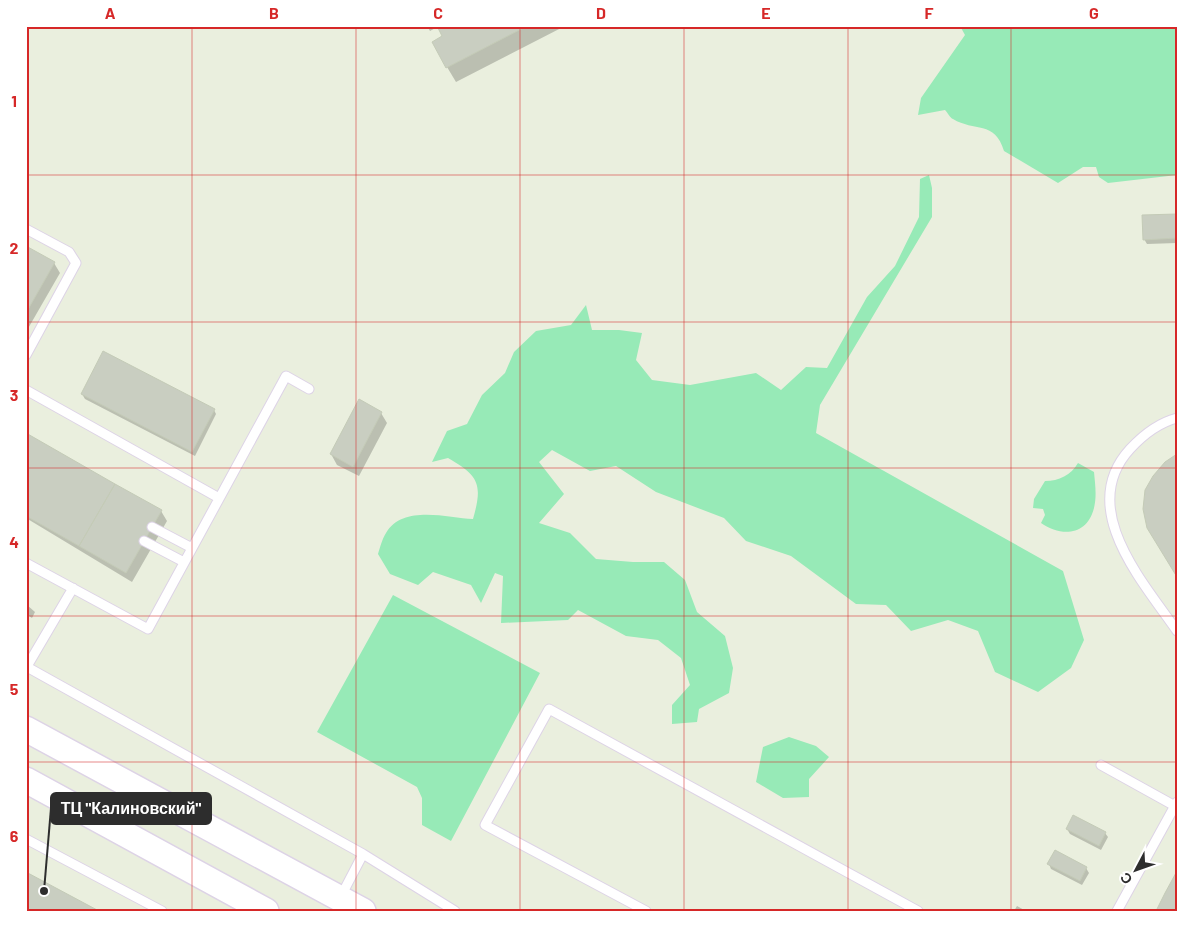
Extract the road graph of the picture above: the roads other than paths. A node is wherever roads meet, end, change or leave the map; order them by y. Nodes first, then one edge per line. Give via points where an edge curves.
1 (26, 229) edge
2 (26, 355) edge
3 (309, 389) dead end
4 (26, 390) edge
5 (1177, 418) edge
6 (219, 498) junction
7 (152, 527) dead end
8 (144, 541) dead end
9 (192, 548) junction
10 (184, 562) junction
11 (26, 563) edge
12 (73, 588) junction
13 (1177, 631) edge
14 (27, 668) edge
15 (26, 729) edge
16 (1101, 765) dead end
17 (26, 780) edge
18 (1176, 804) edge
19 (26, 839) edge
20 (363, 854) junction
21 (340, 898) junction
22 (162, 911) edge
23 (266, 911) edge
24 (362, 911) edge
25 (455, 911) edge
26 (646, 911) edge
27 (918, 911) edge
28 (1117, 911) edge

1 - 2 lane via 69,252 76,263
3 - 6 lane via 286,376
4 - 6 lane
5 - 13 lane via 1152,430 1124,455 1110,483 1113,528 1124,554
6 - 9 lane
7 - 9 lane
8 - 10 lane
9 - 10 lane
10 - 12 lane via 148,629
11 - 12 lane
12 - 14 lane
14 - 20 lane
15 - 21 main road
16 - 18 lane
17 - 23 main road
18 - 28 lane
19 - 22 lane
20 - 21 lane
20 - 25 lane
21 - 24 main road
26 - 27 lane via 485,825 549,709

